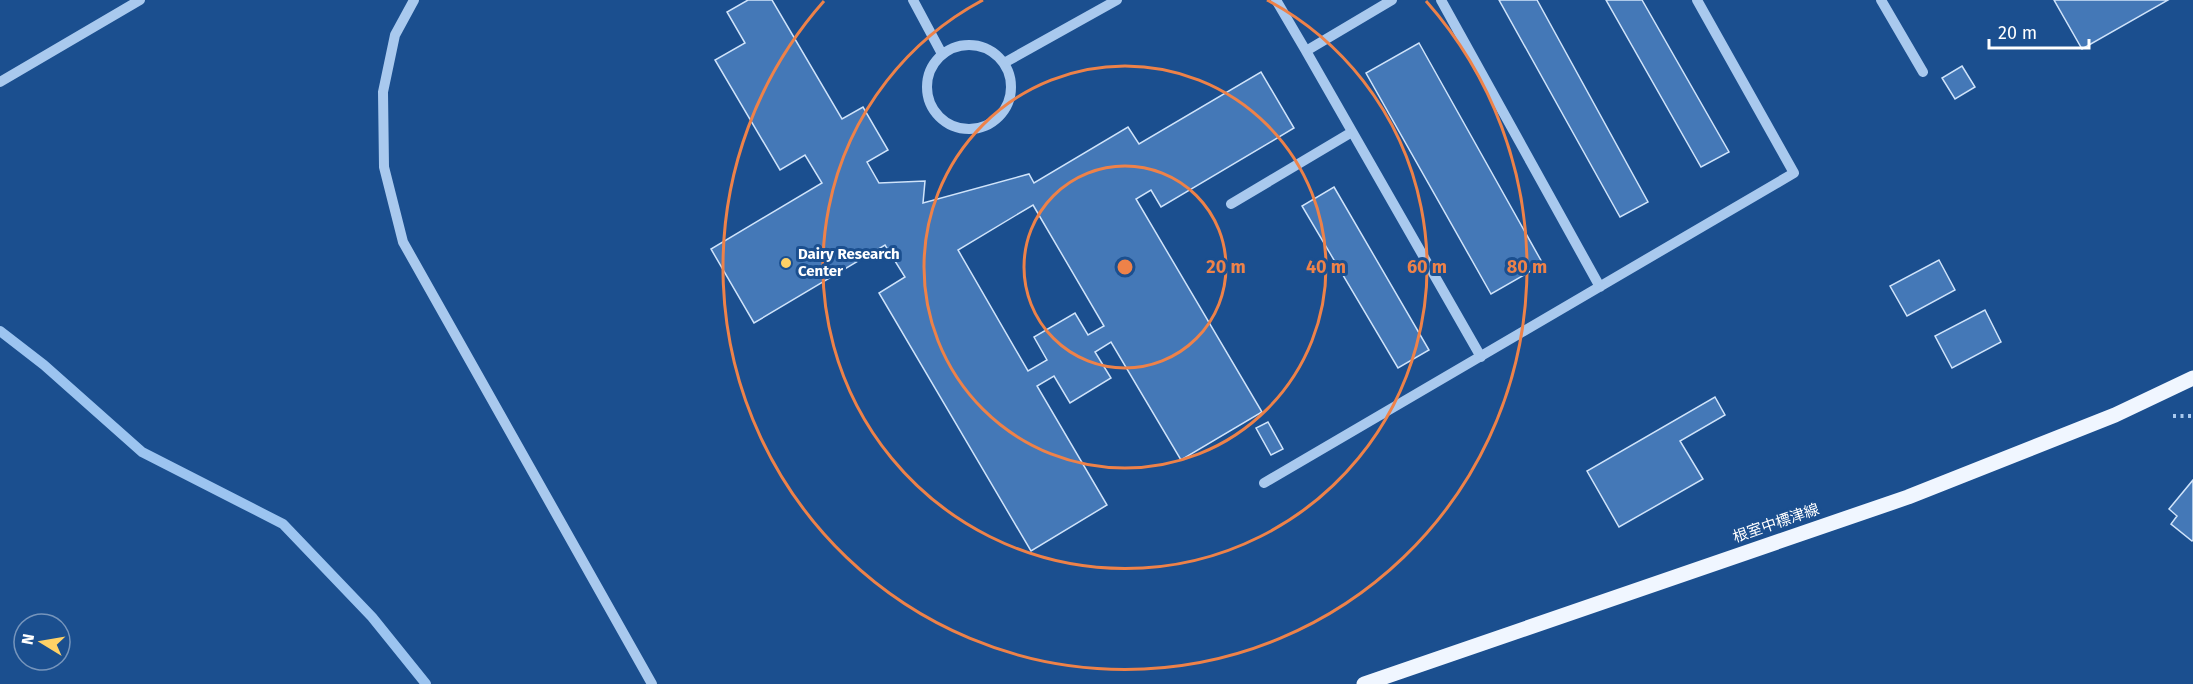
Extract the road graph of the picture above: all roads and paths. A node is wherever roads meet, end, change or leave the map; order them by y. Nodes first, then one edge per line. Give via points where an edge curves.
1 (140, 0) edge
2 (414, 0) edge
3 (913, 0) edge
4 (1117, 0) edge
5 (1276, 0) edge
6 (1392, 0) edge
7 (1442, 0) edge
8 (1697, 0) edge
9 (1882, 0) edge
10 (1306, 51) junction
11 (942, 54) junction
12 (1004, 63) junction
13 (1923, 72) dead end
14 (0, 82) edge
15 (1352, 132) junction
16 (1231, 204) dead end
17 (1600, 287) junction
18 (1481, 357) junction
19 (2193, 378) edge
20 (1264, 483) dead end
21 (652, 684) edge
22 (1364, 684) edge

1 - 14 lane
2 - 21 lane via 395,35 383,92 384,167 404,242
3 - 11 lane
4 - 12 lane
5 - 10 lane
6 - 10 lane
7 - 17 lane
8 - 17 lane via 1794,173
9 - 13 lane
10 - 15 lane
11 - 12 lane via 968,44 982,46
11 - 12 lane via 928,77 930,104 938,116 963,128 990,123 1008,103 1010,76
15 - 16 lane
15 - 18 lane
17 - 18 lane
18 - 20 lane
19 - 22 main road, 根室中標津線 via 2115,415 1908,497

